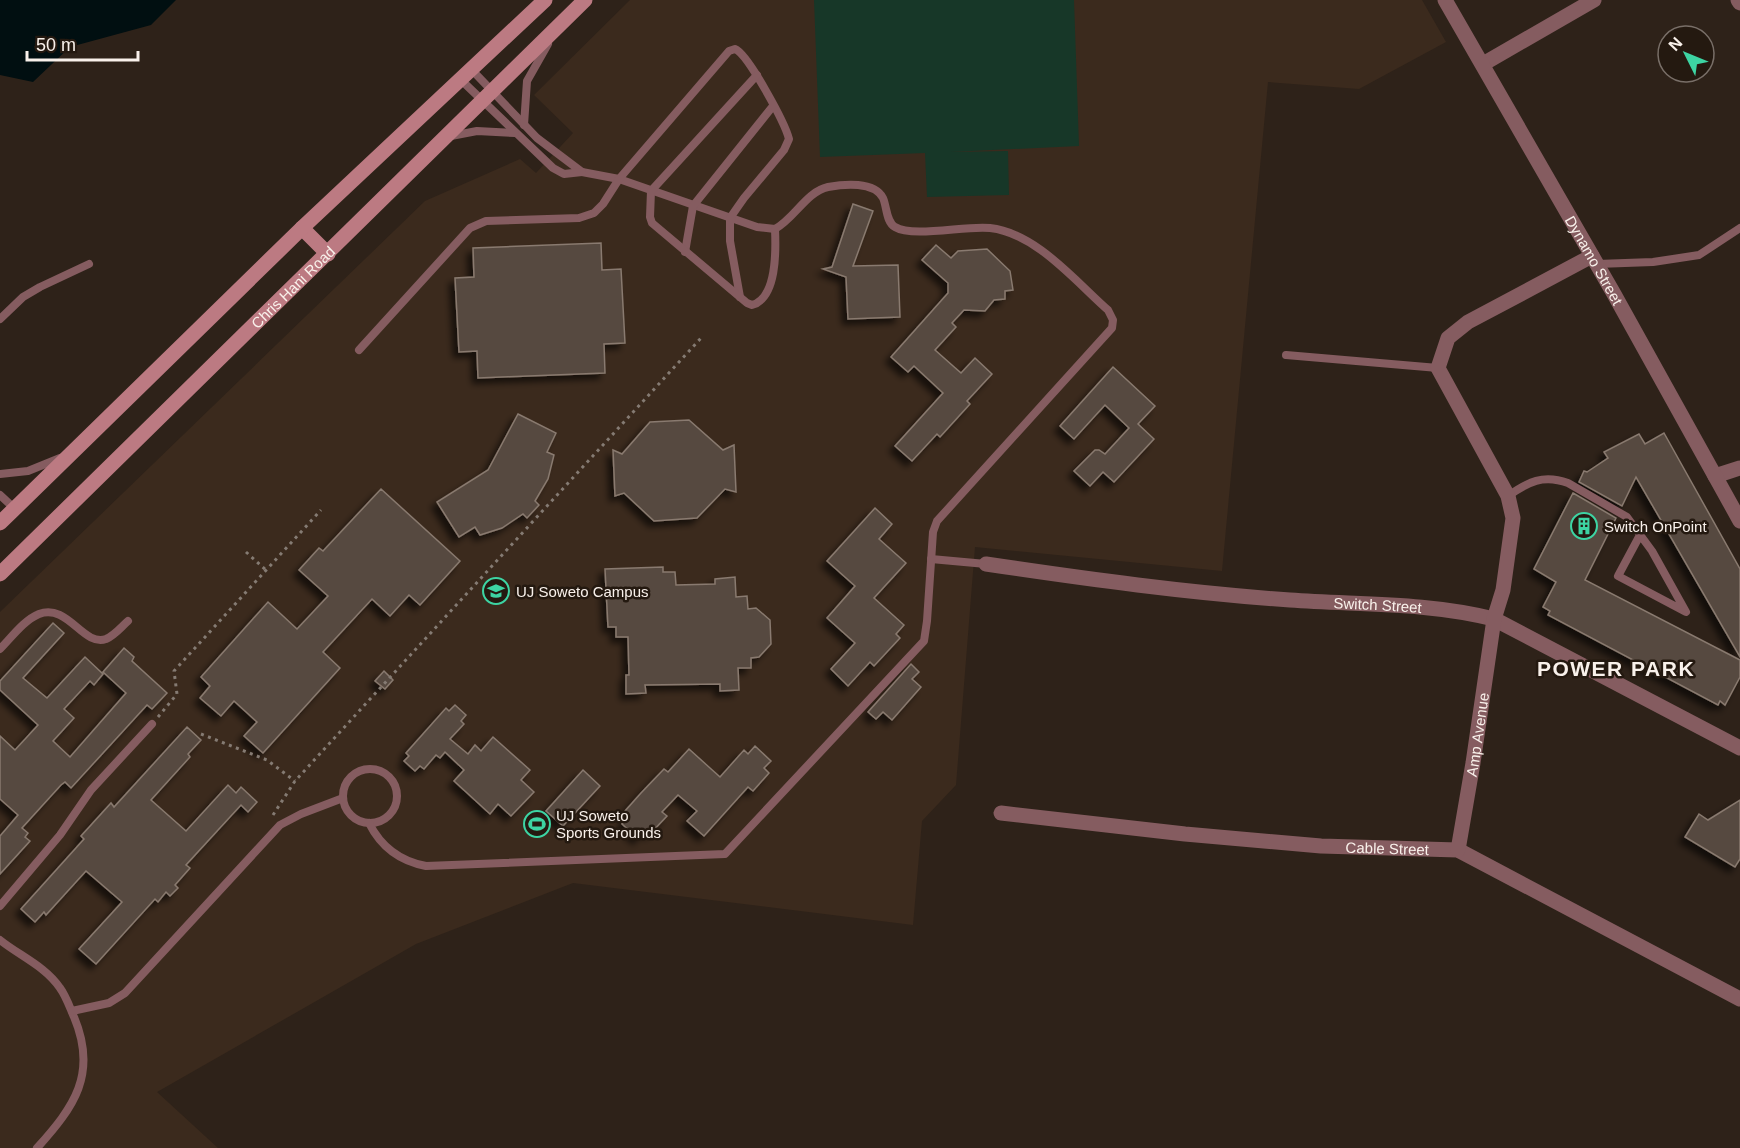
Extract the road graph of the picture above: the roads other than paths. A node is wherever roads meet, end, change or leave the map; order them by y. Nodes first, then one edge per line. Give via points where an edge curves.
1 (545, 0) edge
2 (585, 0) edge
3 (1445, 0) edge
4 (1594, 0) edge
5 (558, 28) junction
6 (1483, 64) junction
7 (466, 74) junction
8 (757, 75) junction
9 (487, 97) junction
10 (773, 106) junction
11 (524, 124) junction
12 (515, 133) junction
13 (440, 141) junction
14 (582, 172) junction
15 (619, 179) junction
16 (651, 191) junction
17 (693, 206) junction
18 (730, 218) junction
19 (302, 228) junction
20 (1740, 228) edge
21 (775, 229) junction
22 (685, 252) junction
23 (328, 254) junction
24 (1595, 260) junction
25 (89, 264) dead end
26 (740, 297) junction
27 (0, 319) edge
28 (359, 350) dead end
29 (1286, 355) dead end
30 (1438, 368) junction
31 (74, 451) junction
32 (1740, 468) edge
33 (0, 474) edge
34 (1715, 476) junction
35 (0, 495) edge
36 (1508, 496) junction
37 (15, 508) junction
38 (1740, 521) edge
39 (0, 523) edge
40 (1640, 535) junction
41 (931, 559) junction
42 (986, 564) joint
43 (0, 574) edge
44 (1494, 619) junction
45 (128, 621) dead end
46 (0, 649) edge
47 (152, 724) road end
48 (1740, 748) edge
49 (343, 798) junction
50 (1001, 813) dead end
51 (369, 823) junction
52 (1458, 850) junction
53 (0, 906) edge
54 (0, 940) edge
55 (1740, 999) edge
56 (72, 1011) junction
57 (37, 1148) edge

1 - 7 main road
2 - 5 main road, Chris Hani Road
3 - 6 street, Dynamo Street
4 - 6 street
5 - 9 main road, Chris Hani Road
5 - 11 lane via 527,81
6 - 24 street, Dynamo Street
7 - 9 lane
7 - 9 lane
7 - 19 main road
8 - 10 lane
8 - 15 lane via 738,50 729,51
8 - 16 lane
9 - 11 lane
9 - 12 lane
9 - 13 main road, Chris Hani Road
10 - 17 lane
10 - 18 lane via 788,134 787,143
11 - 14 lane
12 - 13 lane via 470,132
12 - 14 lane via 558,172
13 - 23 main road, Chris Hani Road
14 - 15 lane
15 - 16 lane
15 - 28 lane via 603,204 587,216 486,221 470,228
16 - 17 lane
16 - 22 lane via 652,224
17 - 18 lane
17 - 22 lane
18 - 21 lane
18 - 26 lane
19 - 23 main road
19 - 31 main road
20 - 24 lane via 1699,255 1653,262
21 - 26 lane via 776,248 766,296 752,305
21 - 41 lane via 819,190 835,186 870,188 882,196 890,223 896,228 988,228 1022,237 1112,315 1113,328 1107,336 937,521
22 - 26 lane
23 - 43 main road, Chris Hani Road
24 - 30 street via 1468,322 1448,338
24 - 34 street, Dynamo Street
25 - 27 lane via 22,297
29 - 30 lane
30 - 36 street
31 - 33 lane via 28,471
31 - 37 main road
32 - 34 street
34 - 38 street, Dynamo Street
35 - 37 lane
36 - 40 lane via 1527,483 1557,479 1628,517
36 - 44 street, Amp Avenue via 1513,518 1503,590
37 - 39 main road
40 - 40 lane via 1652,551 1686,612 1618,576
41 - 42 lane
41 - 51 lane via 924,641 725,854 426,866 396,856
42 - 44 street, Switch Street via 1165,589 1291,601 1410,605
44 - 48 street, Switch Street
44 - 52 street, Amp Avenue
45 - 46 lane via 100,640 59,614 46,612 32,618
47 - 53 lane via 92,790
49 - 51 lane via 350,814
49 - 51 lane via 347,781 361,770 370,768 387,774 397,789 395,807 382,820
49 - 56 lane via 280,825 117,999
50 - 52 street, Cable Street via 1321,846
52 - 55 street, Cable Street
54 - 56 lane via 43,970 61,988
56 - 57 lane via 82,1039 82,1075 63,1118

